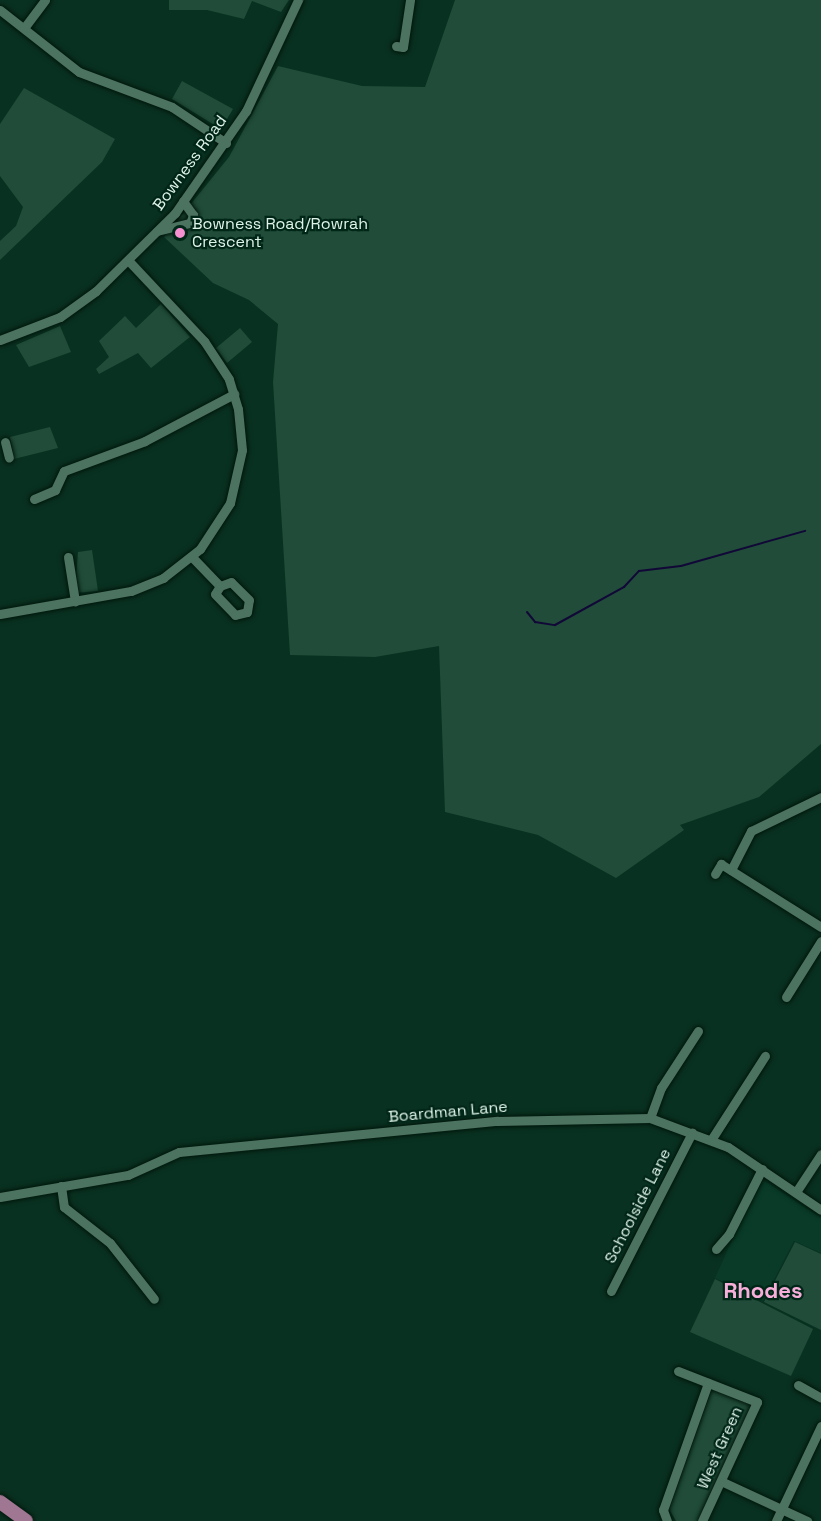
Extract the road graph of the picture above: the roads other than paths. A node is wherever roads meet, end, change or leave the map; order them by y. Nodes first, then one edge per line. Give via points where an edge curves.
1 (45, 0) edge
2 (297, 0) edge
3 (410, 0) edge
4 (0, 10) edge
5 (24, 28) junction
6 (396, 46) dead end
7 (226, 143) junction
8 (183, 201) junction
9 (157, 231) junction
10 (128, 260) junction
11 (0, 340) edge
12 (234, 394) junction
13 (34, 499) dead end
14 (68, 557) dead end
15 (192, 558) junction
16 (220, 586) dead end
17 (75, 601) junction
18 (0, 614) edge
19 (821, 797) edge
20 (731, 870) junction
21 (715, 874) dead end
22 (821, 927) edge
23 (821, 941) edge
24 (786, 997) dead end
25 (698, 1031) dead end
26 (765, 1056) dead end
27 (650, 1118) junction
28 (692, 1133) junction
29 (711, 1140) junction
30 (821, 1154) edge
31 (762, 1169) junction
32 (61, 1186) junction
33 (796, 1192) junction
34 (0, 1197) edge
35 (821, 1210) edge
36 (716, 1248) dead end
37 (610, 1291) dead end
38 (154, 1299) dead end
39 (678, 1371) dead end
40 (708, 1383) junction
41 (798, 1385) dead end
42 (821, 1398) edge
43 (821, 1426) edge
44 (723, 1482) junction
45 (0, 1502) edge
46 (782, 1509) junction
47 (26, 1521) edge
48 (667, 1521) edge
49 (702, 1521) edge
50 (776, 1521) edge
51 (807, 1521) edge

1 - 5 street
2 - 7 street, Bowness Road via 273,60
3 - 6 street via 403,46
4 - 5 street
5 - 7 street via 79,72 172,107
7 - 8 street, Bowness Road
8 - 9 street, Bowness Road
8 - 9 street via 193,215 190,223
9 - 10 street, Bowness Road
10 - 11 street, Bowness Road via 60,317
10 - 12 street via 204,341
12 - 13 street via 145,441 64,471 54,490
12 - 15 street via 241,423 239,474 222,520
14 - 17 street
15 - 16 street
15 - 17 street via 147,585
17 - 18 street
19 - 20 street via 751,831
20 - 21 street via 721,864
20 - 22 street
23 - 24 street
25 - 27 street via 660,1088
26 - 29 street
27 - 28 street, Boardman Lane
27 - 32 street, Boardman Lane via 497,1121 179,1152 136,1173
28 - 29 street, Boardman Lane
28 - 37 street, Schoolside Lane
29 - 31 street, Boardman Lane
30 - 33 street
31 - 33 street, Boardman Lane
31 - 36 street via 729,1234
32 - 34 street, Boardman Lane
32 - 38 street via 64,1207 120,1252
33 - 35 street, Boardman Lane
39 - 40 street, West Green
40 - 44 street, West Green via 757,1402
40 - 48 street, West Green via 663,1510
41 - 42 street
43 - 46 street
44 - 46 street
44 - 49 street, West Green
45 - 47 main road
46 - 50 street
46 - 51 street

